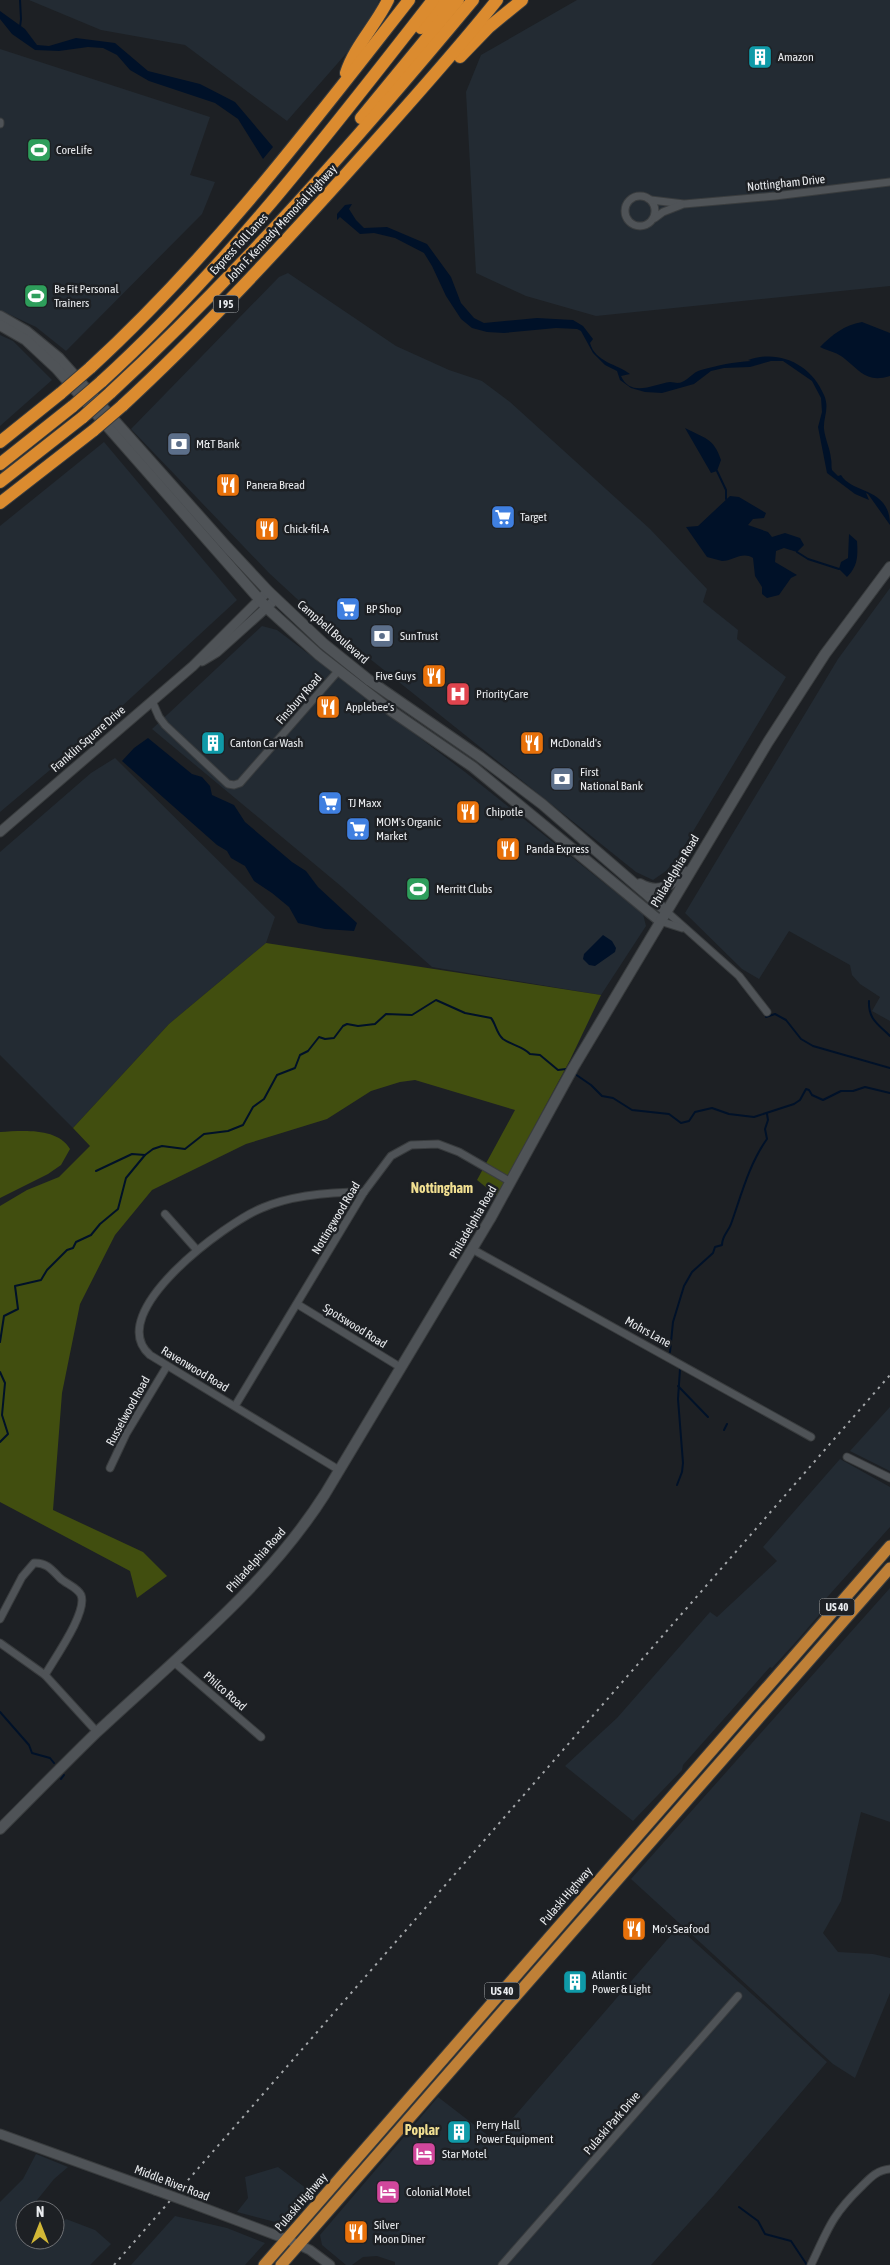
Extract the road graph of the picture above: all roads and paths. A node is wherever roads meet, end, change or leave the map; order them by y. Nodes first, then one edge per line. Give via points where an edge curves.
1 (388, 0) edge
2 (409, 0) edge
3 (433, 0) edge
4 (446, 0) edge
5 (458, 0) edge
6 (473, 0) edge
7 (497, 0) edge
8 (522, 0) edge
9 (343, 83) junction
10 (382, 134) junction
11 (289, 181) junction
12 (890, 182) edge
13 (651, 200) junction
14 (684, 204) junction
15 (291, 208) junction
16 (654, 218) junction
17 (0, 316) edge
18 (0, 325) edge
19 (0, 442) edge
20 (0, 464) edge
21 (0, 482) edge
22 (0, 503) edge
23 (890, 567) edge
24 (268, 591) junction
25 (276, 598) junction
26 (263, 604) junction
27 (339, 670) junction
28 (152, 701) junction
29 (0, 832) edge
30 (694, 864) junction
31 (627, 877) junction
32 (666, 911) junction
33 (660, 921) junction
34 (685, 929) junction
35 (766, 1012) dead end
36 (511, 1182) junction
37 (364, 1192) junction
38 (165, 1214) dead end
39 (472, 1249) junction
40 (196, 1250) junction
41 (297, 1304) junction
42 (167, 1366) junction
43 (400, 1367) junction
44 (235, 1406) junction
45 (811, 1437) dead end
46 (847, 1457) dead end
47 (110, 1468) dead end
48 (338, 1470) junction
49 (890, 1478) edge
50 (890, 1546) edge
51 (890, 1568) edge
52 (0, 1619) edge
53 (0, 1643) edge
54 (174, 1662) junction
55 (45, 1675) junction
56 (97, 1732) junction
57 (261, 1737) dead end
58 (0, 1829) edge
59 (738, 1996) dead end
60 (0, 2134) edge
61 (890, 2169) edge
62 (286, 2239) junction
63 (299, 2245) junction
64 (264, 2265) edge
65 (281, 2265) edge
66 (330, 2265) edge
67 (502, 2265) edge
68 (811, 2265) edge

1 - 9 highway via 353,56
2 - 9 highway
3 - 11 highway, Express Toll Lanes
4 - 11 highway
5 - 15 highway via 308,182
6 - 15 highway, Express Toll Lanes
7 - 10 highway, John F. Kennedy Memorial Highway / I 95
8 - 10 highway via 484,33 402,120
9 - 19 highway, bridge via 218,239 90,368
10 - 22 highway, John F. Kennedy Memorial Highway / I 95, bridge via 224,306 122,406
11 - 20 highway, Express Toll Lanes, bridge via 199,285 101,382
12 - 14 street, Nottingham Drive
13 - 14 street, Nottingham Drive
13 - 16 street via 656,208
13 - 16 street, Nottingham Drive via 642,196 632,198 626,207 626,217 637,227 647,225
14 - 16 street, Nottingham Drive
15 - 21 highway, Express Toll Lanes, bridge via 110,393
17 - 24 main road, Campbell Boulevard via 26,331 59,358
18 - 26 main road, Campbell Boulevard via 26,340 49,360
23 - 30 main road, Philadelphia Road via 819,664
24 - 25 main road, Campbell Boulevard
24 - 26 street, Franklin Square Drive
25 - 26 street, Franklin Square Drive
25 - 31 main road, Campbell Boulevard via 324,644 370,681 504,775
26 - 27 main road, Campbell Boulevard
26 - 28 street, Franklin Square Drive via 217,652 193,666
27 - 28 street, Finsbury Road via 240,783 234,785 228,784 165,725
27 - 33 main road, Campbell Boulevard via 473,767
28 - 29 street, Franklin Square Drive
30 - 31 main road via 663,889 647,888
30 - 32 main road, Philadelphia Road
31 - 32 main road, Campbell Boulevard
32 - 33 main road, Philadelphia Road
32 - 34 street, Campbell Boulevard
33 - 34 street, Campbell Boulevard
33 - 36 main road, Philadelphia Road via 573,1068
34 - 35 street, Campbell Boulevard via 738,976
36 - 37 street, Nottingwood Road via 446,1147 418,1144 391,1156
36 - 39 main road, Philadelphia Road
37 - 40 street, Ravenwood Road via 315,1196 263,1207 231,1224
37 - 41 street, Nottingwood Road
38 - 40 street
39 - 43 main road, Philadelphia Road
39 - 45 street, Mohrs Lane
40 - 42 street, Ravenwood Road via 160,1288 139,1327 140,1341 146,1351
41 - 43 street, Spotswood Road
41 - 44 street, Nottingwood Road
42 - 44 street, Ravenwood Road
42 - 47 street, Russelwood Road via 130,1427
43 - 48 main road, Philadelphia Road
44 - 48 street, Ravenwood Road
46 - 49 street
48 - 54 main road, Philadelphia Road via 312,1514 281,1554
50 - 62 highway, Pulaski Highway / US 40
51 - 63 highway, US 40
52 - 55 street via 22,1577 34,1564 51,1568 79,1592 82,1609
53 - 55 street
54 - 56 main road, Philadelphia Road
54 - 57 street, Philco Road
55 - 56 street
56 - 58 main road, Philadelphia Road
59 - 67 street, Pulaski Park Drive
60 - 62 street, Middle River Road, bridge
61 - 68 street via 874,2175 838,2210
62 - 63 street, Middle River Road
62 - 64 highway, Pulaski Highway / US 40
63 - 65 highway, US 40
63 - 66 street, Middle River Road

